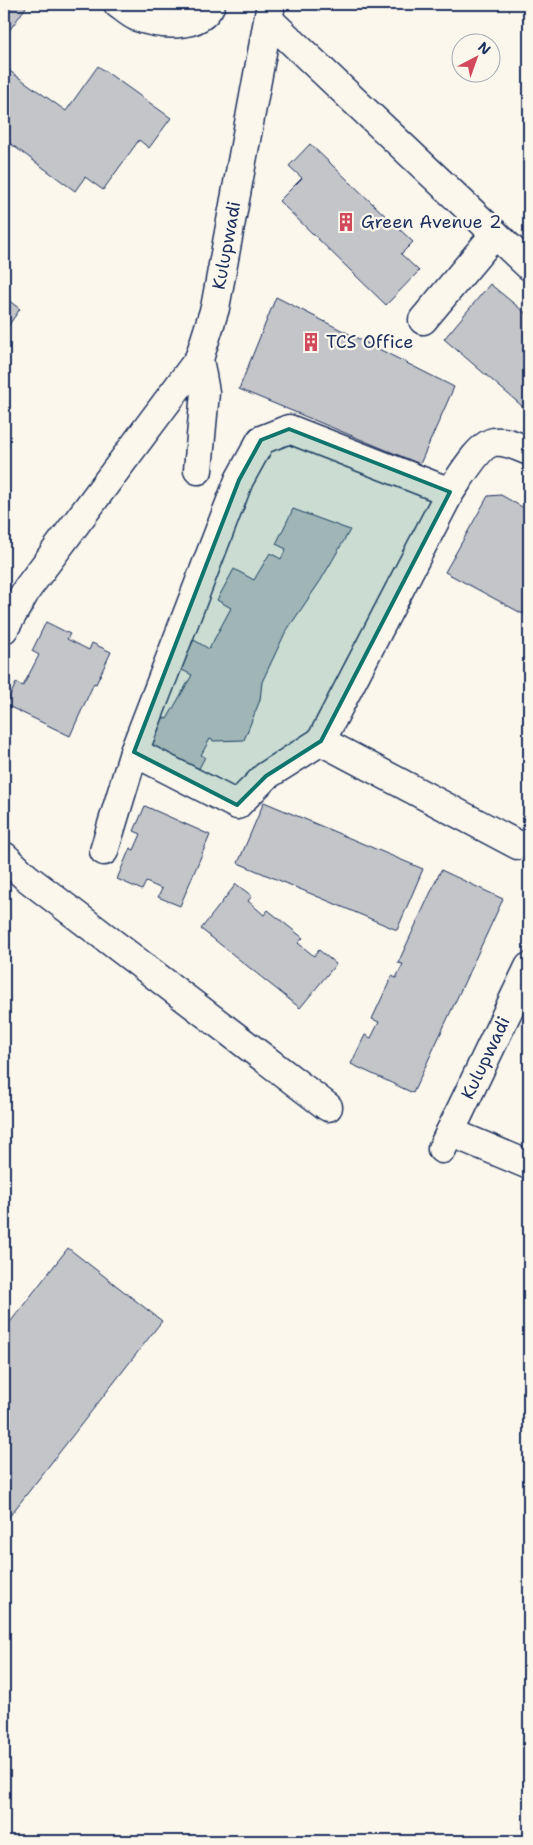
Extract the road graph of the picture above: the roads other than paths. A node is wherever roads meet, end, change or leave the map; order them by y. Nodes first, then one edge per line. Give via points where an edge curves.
1 (118, 4) edge
2 (211, 4) edge
3 (270, 12) edge
4 (495, 234) junction
5 (529, 266) edge
6 (423, 320) dead end
7 (198, 359) junction
8 (529, 451) edge
9 (198, 470) dead end
10 (450, 492) junction
11 (4, 629) edge
12 (321, 741) junction
13 (134, 752) junction
14 (518, 845) dead end
15 (104, 851) dead end
16 (4, 856) edge
17 (529, 967) edge
18 (328, 1107) dead end
19 (529, 1165) edge

1 - 2 street via 135,16 172,24 191,21 208,10
3 - 4 street, Kulupwadi
3 - 7 street, Kulupwadi via 215,308
4 - 5 street, Kulupwadi
4 - 6 street
7 - 9 street via 205,392
7 - 11 street via 28,589
8 - 10 street via 494,442 481,449
10 - 12 street
10 - 13 street via 289,430 261,440 240,480
12 - 13 street via 266,776 237,805
12 - 14 street
13 - 15 street
16 - 18 street via 26,877
17 - 19 street, Kulupwadi via 446,1140

